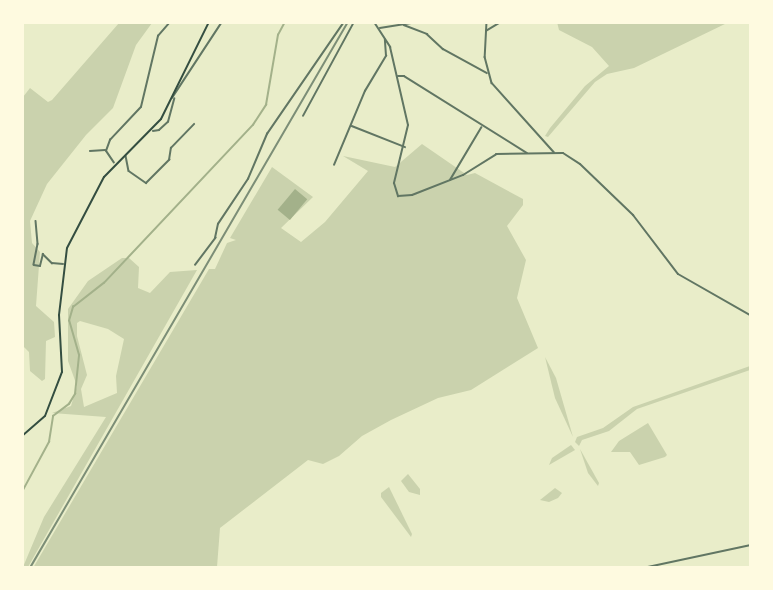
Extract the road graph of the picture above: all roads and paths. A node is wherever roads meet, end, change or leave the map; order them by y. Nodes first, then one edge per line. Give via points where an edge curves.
1 (170, 22) edge
2 (209, 22) edge
3 (222, 22) edge
4 (344, 22) edge
5 (354, 22) edge
6 (374, 22) edge
7 (416, 22) edge
8 (487, 22) edge
9 (501, 22) edge
10 (404, 25) junction
11 (380, 28) junction
12 (485, 32) junction
13 (385, 39) junction
14 (488, 74) junction
15 (396, 76) junction
16 (173, 98) junction
17 (303, 116) dead end
18 (194, 124) dead end
19 (351, 126) junction
20 (482, 126) junction
21 (153, 130) junction
22 (405, 147) junction
23 (106, 150) junction
24 (90, 151) dead end
25 (554, 152) junction
26 (528, 153) junction
27 (125, 154) junction
28 (114, 163) junction
29 (334, 165) dead end
30 (449, 181) junction
31 (36, 221) dead end
32 (63, 264) junction
33 (195, 266) dead end
34 (750, 315) edge
35 (22, 436) edge
36 (750, 545) edge
37 (643, 567) edge

1 - 23 street via 158,36 141,107 112,137
2 - 16 main road
3 - 16 street
4 - 33 street via 267,134 248,179
5 - 17 street
6 - 11 street
7 - 10 street
8 - 12 street
9 - 12 street
10 - 11 street
10 - 14 street via 427,34 443,49
11 - 13 street
12 - 14 street
13 - 15 street
13 - 19 street via 386,56
14 - 25 street via 508,103
15 - 20 street via 404,76
15 - 22 street via 408,125
16 - 21 main road
16 - 21 street via 168,122
18 - 27 street via 171,148 169,160 146,183 129,171
19 - 22 street
19 - 29 street
20 - 26 street
20 - 30 street
21 - 27 main road
22 - 30 street via 394,183 398,196
23 - 24 street
23 - 28 street
25 - 26 street
25 - 34 street via 572,157 625,208 678,274
26 - 30 street via 496,154
27 - 28 main road
28 - 32 main road via 90,197
31 - 32 street via 38,244 34,265 40,266 44,254 52,263
32 - 35 main road via 59,315 62,372 45,416
36 - 37 street

